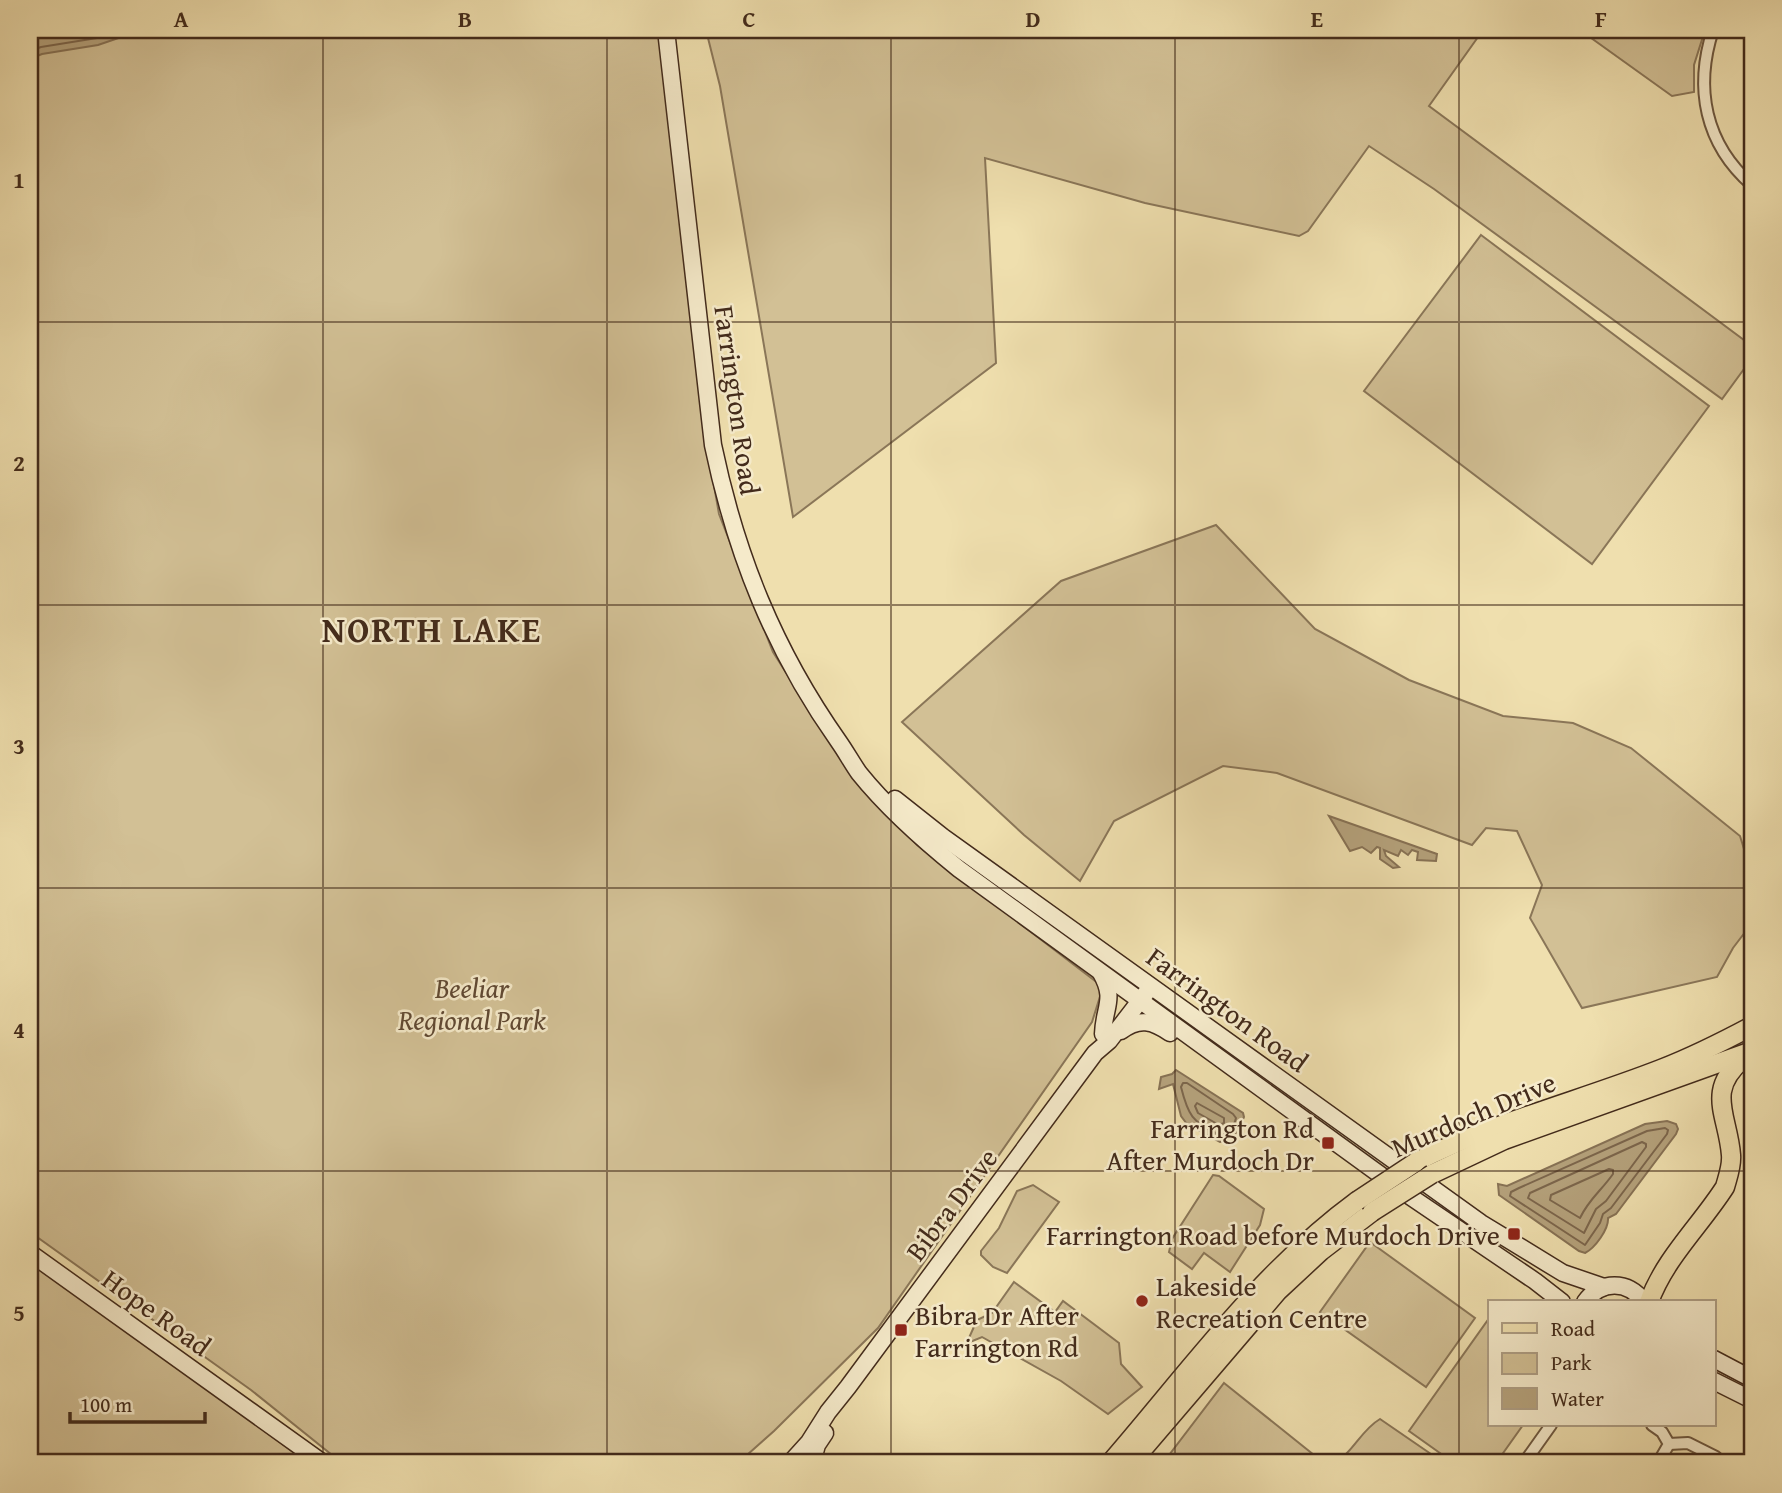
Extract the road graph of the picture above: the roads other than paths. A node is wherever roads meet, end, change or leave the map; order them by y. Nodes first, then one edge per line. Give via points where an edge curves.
1 (1713, 30) edge
2 (668, 32) edge
3 (1752, 185) edge
4 (842, 745) junction
5 (1100, 972) junction
6 (1147, 982) junction
7 (1136, 998) junction
8 (1752, 1026) edge
9 (1106, 1037) junction
10 (1752, 1051) edge
11 (1245, 1076) junction
12 (1287, 1084) junction
13 (1332, 1139) junction
14 (1364, 1206) junction
15 (30, 1253) edge
16 (1604, 1287) junction
17 (1559, 1300) edge
18 (1586, 1300) edge
19 (1642, 1300) edge
20 (1650, 1300) edge
21 (1716, 1360) edge
22 (1752, 1379) edge
23 (1716, 1382) edge
24 (848, 1387) junction
25 (1752, 1400) edge
26 (1549, 1426) edge
27 (1653, 1426) edge
28 (1669, 1444) junction
29 (1716, 1457) dead end
30 (323, 1463) edge
31 (790, 1463) edge
32 (812, 1463) edge
33 (1110, 1463) edge
34 (1131, 1463) edge
35 (1524, 1463) edge
36 (1658, 1463) edge

1 - 3 street via 1703,71 1709,121 1723,153
2 - 4 main road, Farrington Road via 713,445 728,513 773,631 804,690
4 - 5 main road, Farrington Road via 858,772 911,828 959,869
4 - 6 main road, Farrington Road via 900,804
5 - 7 main road, Farrington Road
5 - 9 main road via 1110,994 1104,1018
6 - 7 main road, Bibra Drive
6 - 12 main road, Farrington Road
7 - 9 main road, Bibra Drive
7 - 11 main road, Farrington Road
8 - 14 main road, Murdoch Drive, bridge via 1668,1066 1507,1123 1416,1162
9 - 11 main road via 1129,1025 1154,1023
9 - 24 main road, Bibra Drive
10 - 14 main road, Murdoch Drive, bridge via 1504,1140
10 - 20 main road via 1731,1069 1720,1094 1731,1155 1725,1186 1668,1264
11 - 13 main road, Farrington Road
12 - 13 main road via 1280,1090 1326,1126
12 - 16 main road, Farrington Road via 1481,1223 1563,1273
13 - 17 main road, Farrington Road
14 - 33 main road, Murdoch Drive via 1309,1239 1266,1281
14 - 34 main road, Murdoch Drive via 1279,1291
15 - 30 main road, Hope Road
16 - 18 main road
16 - 19 main road, Farrington Road via 1625,1287
21 - 22 main road
23 - 25 main road
24 - 31 main road, Bibra Drive
24 - 32 main road, Bibra Drive
26 - 35 street
27 - 28 street
28 - 29 street via 1688,1443
28 - 36 street

